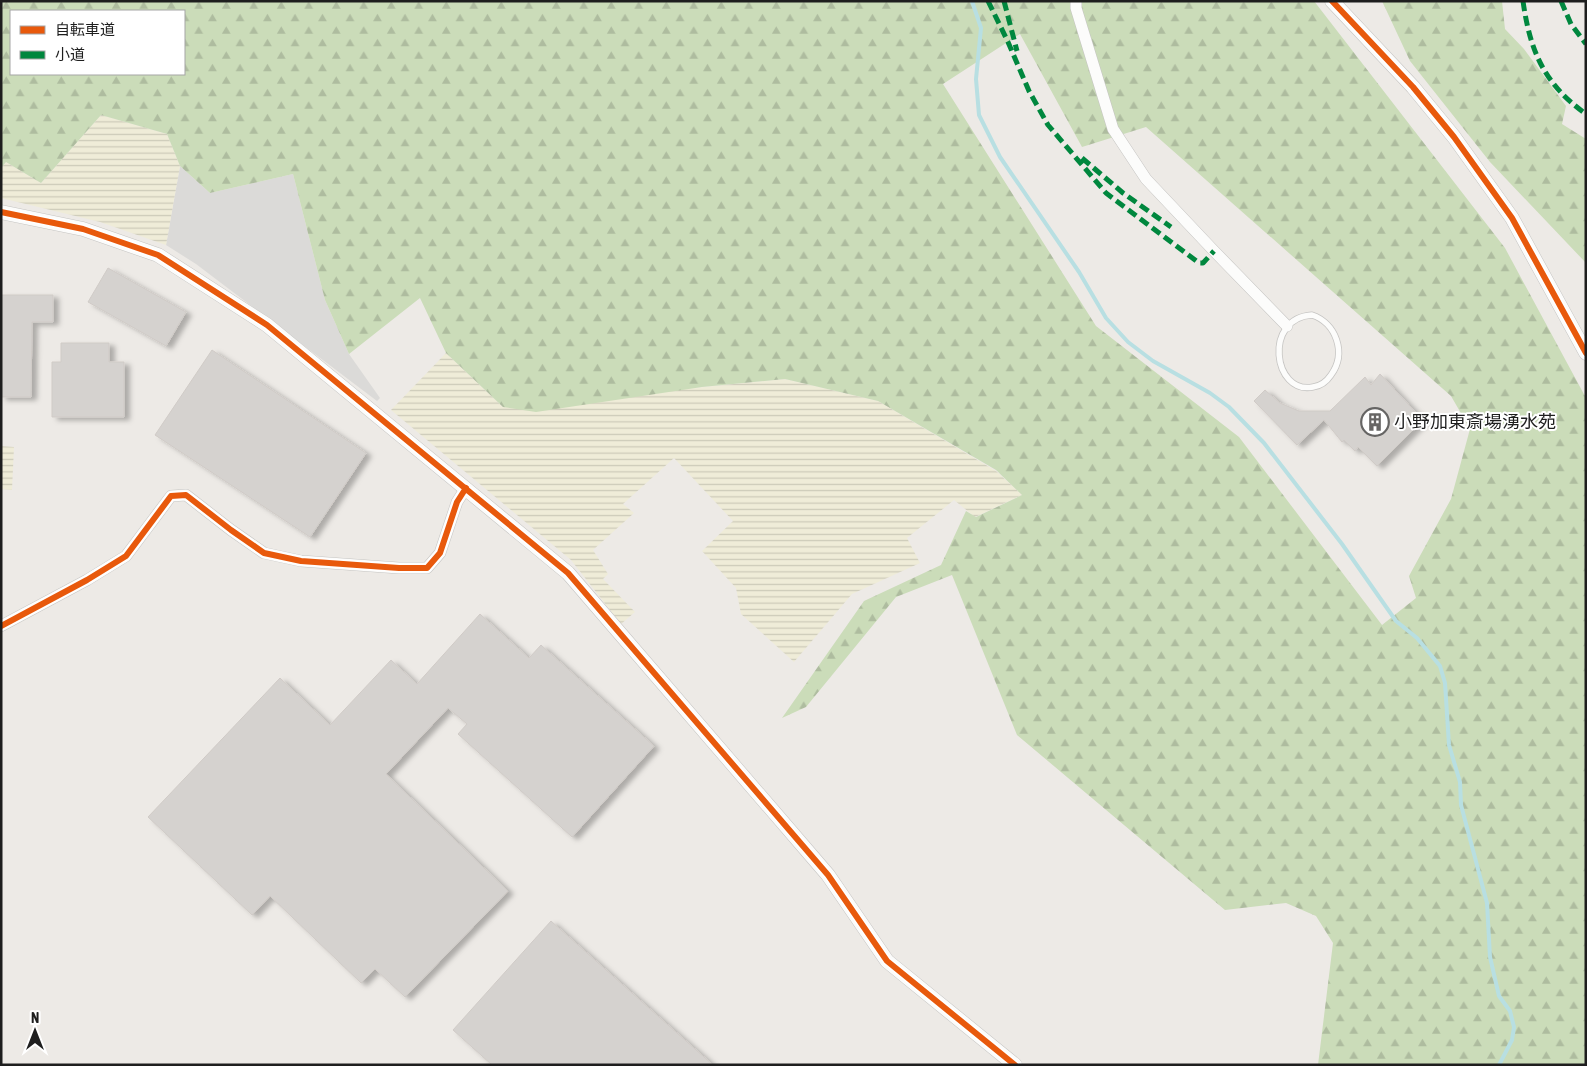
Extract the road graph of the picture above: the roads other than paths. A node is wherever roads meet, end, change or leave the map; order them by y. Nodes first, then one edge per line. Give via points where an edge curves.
1 (1076, 1) edge
2 (1332, 1) edge
3 (1, 212) edge
4 (1288, 326) junction
5 (1586, 353) edge
6 (466, 488) junction
7 (1, 626) edge
8 (1015, 1065) edge

1 - 4 street via 1113,129 1146,179
2 - 5 street via 1413,87 1512,218
3 - 6 street via 83,229 158,255 267,325
4 - 4 lane via 1295,319 1312,315 1321,318 1334,332 1338,342 1337,364 1333,373 1318,386 1310,388 1292,382 1281,366 1279,345
6 - 7 street via 457,502 440,553 427,568 301,561 264,553 186,494 171,496 126,556
6 - 8 street via 568,573 828,875 887,961

